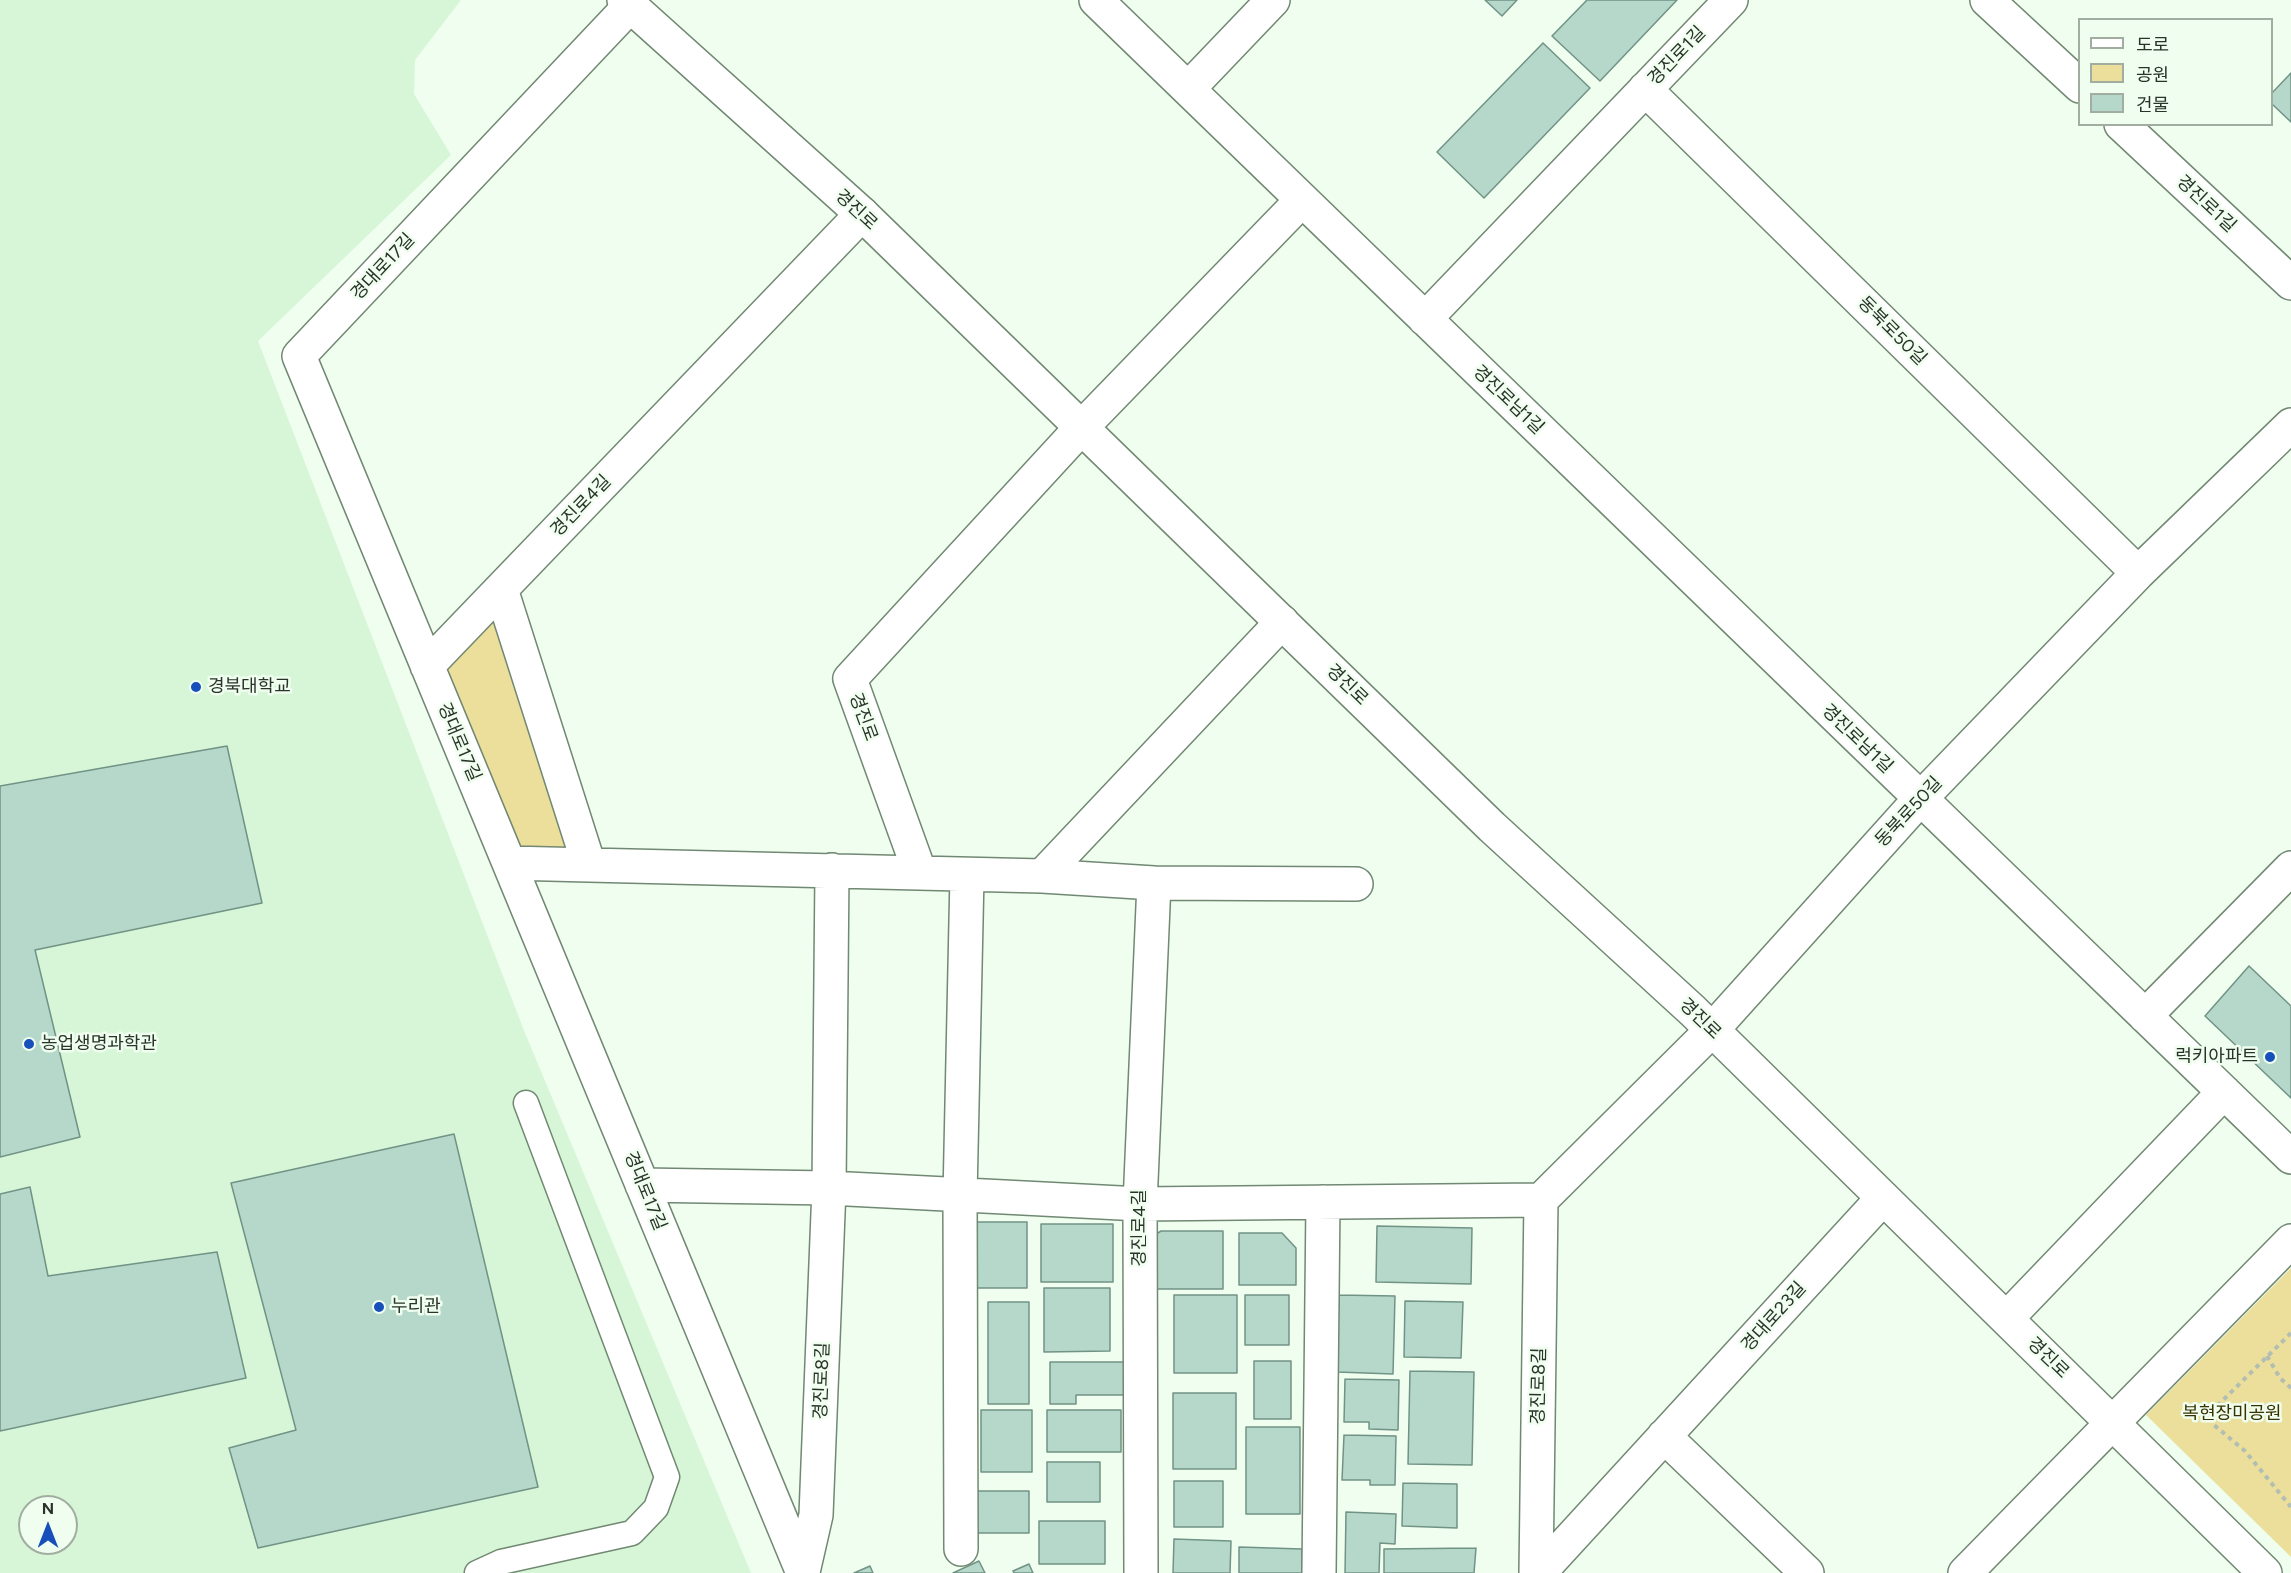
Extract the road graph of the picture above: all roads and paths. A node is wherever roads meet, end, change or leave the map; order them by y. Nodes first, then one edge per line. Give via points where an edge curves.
1 (1096, 0) edge
2 (1273, 0) edge
3 (1731, 0) edge
4 (1987, 0) edge
5 (627, 3) edge
6 (2078, 85) edge
7 (1188, 89) junction
8 (1635, 100) junction
9 (2123, 126) edge
10 (1302, 200) junction
11 (862, 214) junction
12 (2291, 283) edge
13 (1425, 319) junction
14 (2291, 425) edge
15 (1081, 428) junction
16 (2138, 573) junction
17 (501, 589) junction
18 (1282, 622) junction
19 (427, 666) junction
20 (1919, 800) junction
21 (509, 863) junction
22 (590, 865) junction
23 (2291, 868) edge
24 (832, 870) junction
25 (920, 873) junction
26 (967, 874) junction
27 (1042, 876) junction
28 (1154, 883) junction
29 (1356, 884) dead end
30 (2145, 1016) junction
31 (1712, 1030) junction
32 (2224, 1092) junction
33 (526, 1103) dead end
34 (2291, 1157) edge
35 (642, 1185) junction
36 (830, 1188) junction
37 (960, 1196) junction
38 (1883, 1198) junction
39 (1541, 1200) junction
40 (1323, 1202) junction
41 (1140, 1204) junction
42 (2291, 1241) edge
43 (2007, 1318) junction
44 (2291, 1333) edge
45 (2267, 1356) junction
46 (2291, 1388) edge
47 (2113, 1422) junction
48 (1664, 1437) junction
49 (2291, 1507) edge
50 (962, 1549) dead end
51 (477, 1573) edge
52 (803, 1573) edge
53 (1141, 1573) edge
54 (1319, 1573) edge
55 (1538, 1573) edge
56 (1807, 1573) edge
57 (1965, 1573) edge
58 (2265, 1573) edge

1 - 7 street, 경진로남1길
2 - 7 street
3 - 8 street, 경진로1길
4 - 6 street
5 - 11 street, 경진로
5 - 19 street, 경대로17길 via 299,356
7 - 10 street, 경진로남1길
8 - 13 street
8 - 16 street, 동북로50길
9 - 12 street, 경진로1길
10 - 13 street, 경진로남1길
10 - 15 street, 경진로
11 - 15 street, 경진로
11 - 17 street, 경진로4길
13 - 20 street, 경진로남1길
14 - 16 street, 동북로50길
15 - 18 street, 경진로
15 - 25 street, 경진로 via 850,680
16 - 20 street, 동북로50길
17 - 19 street, 경진로4길
17 - 22 street
18 - 27 street
18 - 31 street, 경진로 via 1492,827
19 - 21 street, 경대로17길
20 - 30 street, 경진로남1길
20 - 31 street, 동북로50길
21 - 22 street
21 - 35 street, 경대로17길
22 - 24 street
23 - 30 street
24 - 25 street
24 - 36 street
25 - 26 street
26 - 27 street
26 - 37 street
27 - 28 street
28 - 29 street
28 - 41 street, 경진로4길
30 - 32 street, 경진로남1길
31 - 38 street, 경진로
31 - 39 street
32 - 34 street, 경진로남1길
32 - 43 street
33 - 51 lane via 667,1477 656,1508 632,1533 501,1562
35 - 36 street
35 - 52 street, 경대로17길
36 - 37 street
36 - 52 street, 경진로8길 via 816,1515
37 - 41 street
37 - 50 street
38 - 43 street, 경진로
38 - 48 street, 경대로23길
39 - 40 street
39 - 55 street, 경진로8길
40 - 41 street
40 - 54 street
41 - 53 street, 경진로4길
42 - 47 street
43 - 47 street, 경진로
44 - 45 path
45 - 46 path
45 - 49 path via 2213,1410 2211,1417 2214,1425 2245,1451
47 - 57 street
47 - 58 street, 경진로
48 - 55 street, 경대로23길
48 - 56 street

